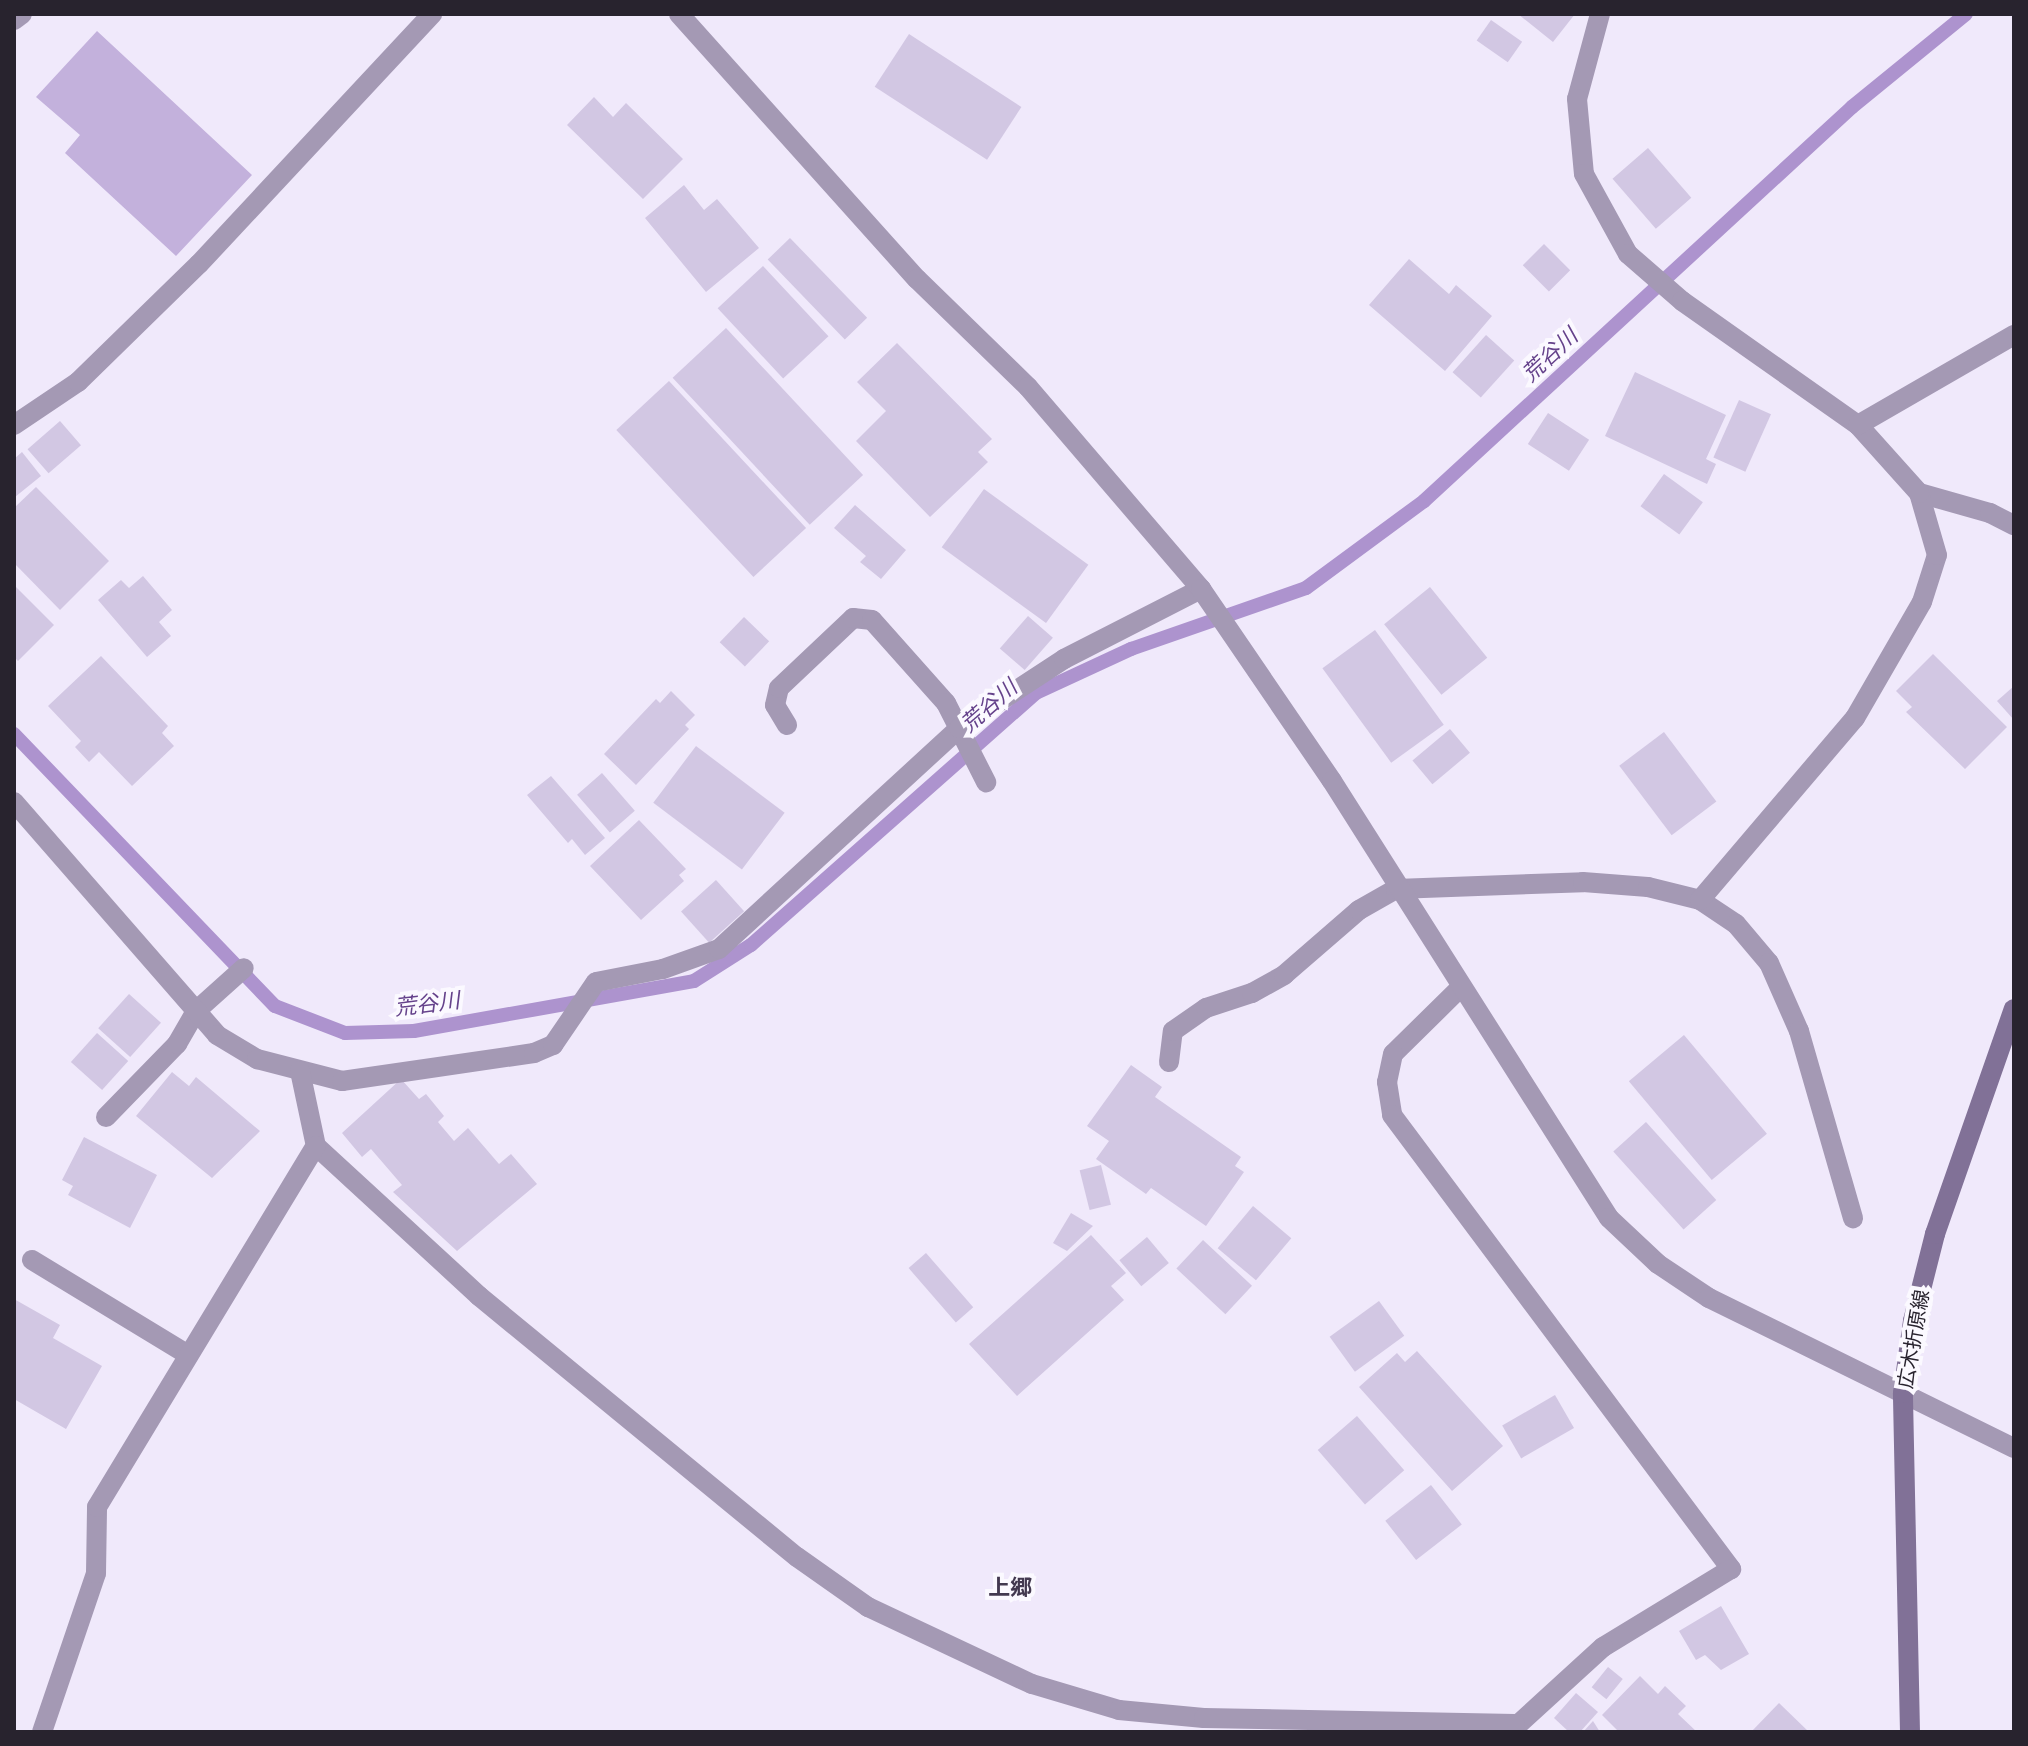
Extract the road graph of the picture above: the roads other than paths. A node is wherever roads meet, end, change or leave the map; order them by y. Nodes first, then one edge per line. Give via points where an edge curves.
1 (22, 14) edge
2 (432, 14) edge
3 (679, 14) edge
4 (1600, 14) edge
5 (14, 20) edge
6 (2014, 335) edge
7 (14, 425) edge
8 (1858, 425) junction
9 (1919, 493) junction
10 (2014, 525) edge
11 (1201, 589) junction
12 (787, 725) dead end
13 (959, 728) junction
14 (986, 782) dead end
15 (14, 802) edge
16 (1396, 889) junction
17 (1700, 900) junction
18 (244, 968) dead end
19 (1461, 987) junction
20 (2014, 1009) edge
21 (196, 1011) junction
22 (1169, 1062) dead end
23 (300, 1071) junction
24 (106, 1117) dead end
25 (316, 1146) junction
26 (1853, 1218) dead end
27 (32, 1260) dead end
28 (188, 1355) junction
29 (1903, 1393) junction
30 (2014, 1448) edge
31 (1513, 1728) edge
32 (42, 1732) edge
33 (1910, 1732) edge

1 - 5 street
2 - 7 street via 188,274 78,382
3 - 11 street via 917,279 1028,387
4 - 8 street via 1577,99 1584,174 1628,254 1682,301
6 - 8 street
8 - 9 street
9 - 10 street
9 - 17 street via 1937,555 1922,602 1855,718
11 - 13 street via 1064,659
11 - 16 street via 1332,781
12 - 13 street via 775,705 779,688 853,618 872,620 946,703
13 - 14 street
13 - 23 street via 719,949 663,969 596,982 553,1045 390,1077 342,1081
15 - 21 street
16 - 17 street via 1583,882 1648,887
16 - 19 street
16 - 22 street via 1359,910 1284,975 1252,993 1206,1008 1173,1031
17 - 26 street via 1736,924 1769,963 1799,1031
18 - 21 street
19 - 29 street via 1584,1184 1609,1218 1648,1255 1709,1298
19 - 31 street via 1393,1054 1387,1082 1392,1115 1731,1569 1603,1647
20 - 29 main road, 広木折原線 via 1935,1234 1913,1321
21 - 23 street via 217,1035 257,1059
21 - 24 street via 177,1044
23 - 25 street
25 - 28 street
25 - 31 street via 479,1296 797,1557 868,1607 926,1637 1032,1684 1119,1710 1204,1718
27 - 28 street
28 - 32 street via 97,1507 96,1573
29 - 30 street
29 - 33 main road, 広木折原線

